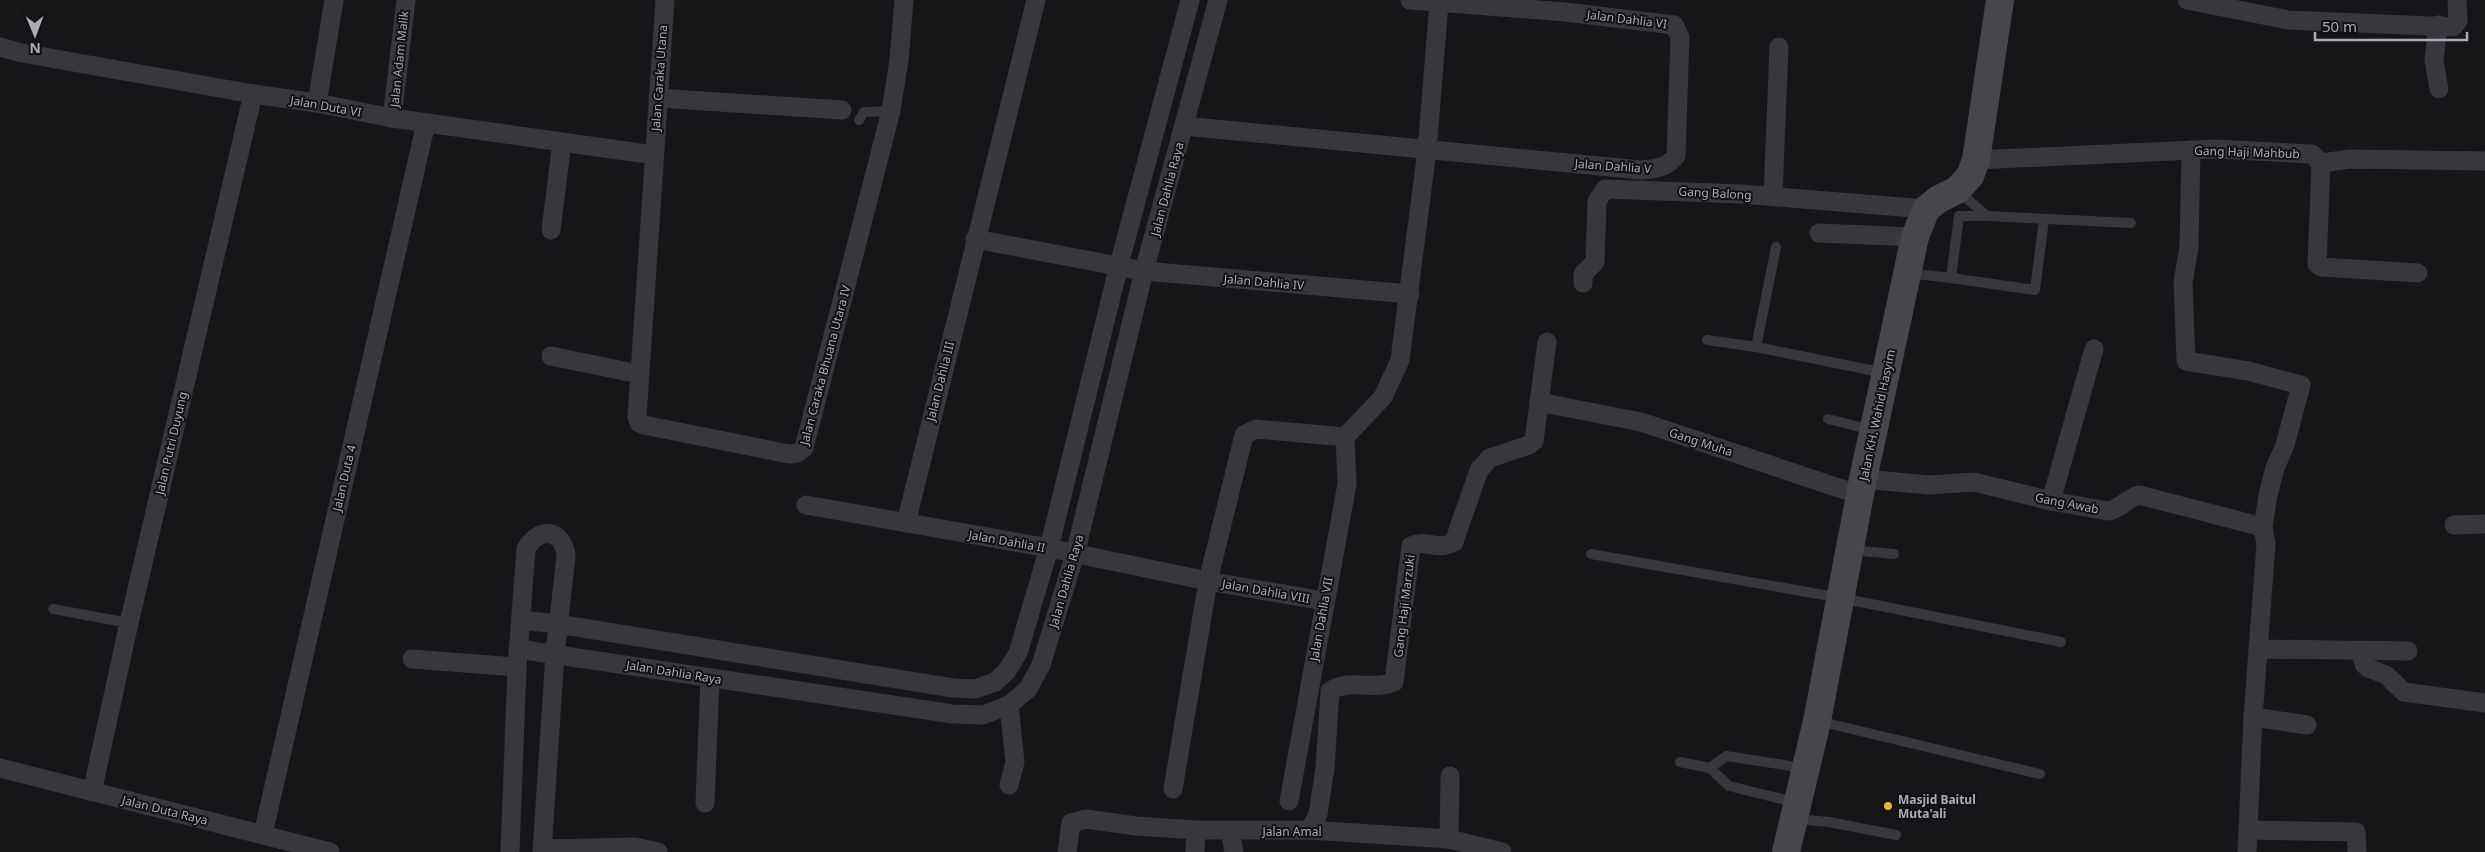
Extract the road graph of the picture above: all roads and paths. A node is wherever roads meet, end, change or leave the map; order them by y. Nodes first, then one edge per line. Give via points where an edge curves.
1 (334, 0) edge
2 (406, 0) edge
3 (665, 0) edge
4 (904, 0) edge
5 (1036, 0) edge
6 (1190, 0) edge
7 (1218, 0) edge
8 (1410, 0) edge
9 (2000, 0) edge
10 (2188, 0) edge
11 (2457, 0) edge
12 (1439, 3) junction
13 (1566, 6) edge
14 (2446, 26) junction
15 (1680, 37) joint
16 (0, 47) edge
17 (1779, 47) dead end
18 (2439, 89) dead end
19 (253, 94) junction
20 (658, 98) junction
21 (317, 103) junction
22 (842, 110) dead end
23 (891, 110) junction
24 (392, 118) junction
25 (859, 120) dead end
26 (426, 123) junction
27 (1184, 126) junction
28 (562, 142) junction
29 (1428, 150) junction
30 (2191, 150) junction
31 (654, 155) junction
32 (1976, 160) junction
33 (2485, 161) edge
34 (2320, 163) junction
35 (1957, 190) junction
36 (1773, 196) junction
37 (1926, 209) junction
38 (1987, 216) junction
39 (2044, 219) junction
40 (2131, 223) dead end
41 (551, 230) dead end
42 (1819, 233) dead end
43 (1915, 237) junction
44 (975, 239) junction
45 (1776, 247) dead end
46 (1119, 265) junction
47 (1144, 271) junction
48 (1907, 273) junction
49 (2418, 274) dead end
50 (1952, 278) junction
51 (1583, 283) dead end
52 (1410, 294) junction
53 (1707, 340) dead end
54 (1547, 342) dead end
55 (1756, 347) junction
56 (2094, 349) dead end
57 (551, 356) dead end
58 (1886, 373) junction
59 (639, 374) junction
60 (1539, 402) junction
61 (1828, 419) dead end
62 (1875, 430) junction
63 (1345, 437) junction
64 (1862, 487) junction
65 (2051, 501) junction
66 (806, 505) dead end
67 (906, 523) junction
68 (2485, 524) edge
69 (2454, 525) dead end
70 (2263, 527) junction
71 (1049, 548) junction
72 (1850, 550) junction
73 (1075, 554) junction
74 (1591, 554) dead end
75 (1894, 554) dead end
76 (1208, 582) junction
77 (1840, 598) junction
78 (1324, 601) junction
79 (53, 609) dead end
80 (521, 620) junction
81 (129, 623) junction
82 (558, 624) junction
83 (2062, 642) dead end
84 (2258, 649) junction
85 (2362, 651) junction
86 (2408, 651) dead end
87 (555, 654) junction
88 (518, 658) junction
89 (412, 659) dead end
90 (710, 678) junction
91 (2485, 703) edge
92 (1009, 705) junction
93 (2252, 717) junction
94 (1817, 721) junction
95 (2307, 725) dead end
96 (1680, 762) dead end
97 (0, 768) edge
98 (1710, 768) junction
99 (1806, 768) junction
100 (2040, 774) dead end
101 (1450, 776) dead end
102 (1009, 785) dead end
103 (1173, 789) dead end
104 (92, 792) junction
105 (1289, 801) dead end
106 (705, 803) dead end
107 (1796, 811) junction
108 (1196, 830) junction
109 (1310, 830) junction
110 (2248, 830) junction
111 (1230, 831) junction
112 (1896, 835) dead end
113 (269, 836) junction
114 (1449, 840) junction
115 (543, 851) edge
116 (330, 852) edge
117 (510, 852) edge
118 (658, 852) edge
119 (1067, 852) edge
120 (1195, 852) edge
121 (1234, 852) edge
122 (1502, 852) edge
123 (1786, 852) edge
124 (2247, 852) edge
125 (2357, 852) edge

1 - 21 street
2 - 24 street, Jalan Adam Malik
3 - 20 street, Jalan Caraka Utana
4 - 23 street, Jalan Caraka Bhuana Utara IV
5 - 44 street, Jalan Dahlia III
6 - 46 street, Jalan Dahlia Raya
7 - 27 street, Jalan Dahlia Raya
8 - 12 street, Jalan Dahlia VI
9 - 32 street
10 - 14 street via 2288,20
11 - 14 street via 2458,21
12 - 13 street, Jalan Dahlia VI
12 - 29 street
13 - 15 street, Jalan Dahlia VI via 1667,22 1674,25
14 - 18 street via 2434,60
15 - 29 street, Jalan Dahlia V via 1676,156 1664,166 1641,170
16 - 19 street, Jalan Duta VI
17 - 36 street
19 - 21 street, Jalan Duta VI
19 - 81 street, Jalan Putri Duyung
20 - 22 street
20 - 31 street, Jalan Caraka Utana
21 - 24 street, Jalan Duta VI
23 - 25 lane via 864,112
23 - 59 street, Jalan Caraka Bhuana Utara IV via 804,448 789,454 639,423
24 - 26 street, Jalan Duta VI
26 - 28 street, Jalan Duta VI
26 - 113 street, Jalan Duta 4
27 - 29 street, Jalan Dahlia V
27 - 47 street, Jalan Dahlia Raya
28 - 31 street, Jalan Duta VI
28 - 41 street
29 - 52 street
30 - 32 street, Gang Haji Mahbub
30 - 34 street, Gang Haji Mahbub via 2312,154
30 - 70 street via 2189,247 2183,282 2186,360 2302,384 2285,444 2274,468
31 - 59 street, Jalan Caraka Bhuana Utara IV
32 - 35 street via 1970,176
33 - 34 street via 2351,159
34 - 49 street via 2317,264 2321,267
35 - 37 street
35 - 38 lane
36 - 37 street, Gang Balong
36 - 51 street, Gang Balong via 1605,190 1597,201 1595,262 1583,274
37 - 43 street, Jalan KH. Wahid Hasyim
38 - 39 lane
38 - 50 lane via 1959,216
39 - 40 lane
39 - 50 lane via 2035,290
42 - 43 street
43 - 48 street, Jalan KH. Wahid Hasyim
44 - 46 street
44 - 67 street, Jalan Dahlia III
45 - 55 lane
46 - 47 street, Jalan Dahlia IV
46 - 71 street, Jalan Dahlia Raya
47 - 52 street, Jalan Dahlia IV
47 - 73 street, Jalan Dahlia Raya
48 - 50 lane
48 - 58 street, Jalan KH. Wahid Hasyim
52 - 63 street via 1400,360 1390,385 1372,411
53 - 55 lane
54 - 60 street
55 - 58 lane
56 - 65 street
57 - 59 street
58 - 62 street, Jalan KH. Wahid Hasyim
60 - 64 street, Gang Muha via 1641,422
60 - 109 street, Gang Haji Marzuki via 1534,441 1490,458 1479,470 1454,542 1439,547 1422,543 1412,546 1394,682 1381,686 1345,685 1330,691 1325,768 1318,814
61 - 62 lane
62 - 64 street, Jalan KH. Wahid Hasyim
63 - 76 street via 1256,429 1244,435
63 - 78 street, Jalan Dahlia VII via 1346,484
64 - 65 street, Gang Awab via 1974,482
64 - 72 street, Jalan KH. Wahid Hasyim
65 - 70 street, Gang Awab via 2114,511 2139,495
66 - 67 street, Jalan Dahlia II
67 - 71 street, Jalan Dahlia II
68 - 69 street
70 - 84 street via 2266,544
71 - 73 street, Jalan Dahlia II
71 - 82 street, Jalan Dahlia Raya via 1018,653 995,682 975,689
72 - 75 lane
72 - 77 street, Jalan KH. Wahid Hasyim
73 - 76 street, Jalan Dahlia II
73 - 92 street, Jalan Dahlia Raya via 1041,665 1028,688
74 - 77 lane
76 - 78 street, Jalan Dahlia VIII
76 - 103 street
77 - 83 lane
77 - 94 street, Jalan KH. Wahid Hasyim
78 - 105 street, Jalan Dahlia VII
79 - 81 lane
80 - 82 street, Jalan Dahlia Raya
80 - 82 street via 526,550 532,539 544,533 558,537 566,556
80 - 88 street
81 - 104 street, Jalan Putri Duyung
82 - 87 street
84 - 85 street
84 - 93 street
85 - 86 street
85 - 91 street via 2368,668 2386,675 2404,692
87 - 88 street, Jalan Dahlia Raya
87 - 90 street, Jalan Dahlia Raya
87 - 115 street
88 - 89 street, Jalan Dahlia Raya
88 - 117 street
90 - 92 street, Jalan Dahlia Raya via 953,714 983,715
90 - 106 street
92 - 102 street via 1015,762
93 - 95 street
93 - 110 street
94 - 99 street, Jalan KH. Wahid Hasyim
94 - 100 lane
96 - 98 lane
97 - 104 street, Jalan Duta Raya
98 - 99 lane via 1726,756
98 - 107 lane via 1729,786
99 - 107 street, Jalan KH. Wahid Hasyim
101 - 114 street
104 - 113 street, Jalan Duta Raya
107 - 112 lane via 1829,822
107 - 123 street, Jalan KH. Wahid Hasyim
108 - 111 street, Jalan Amal
108 - 119 street, Jalan Amal via 1080,819 1071,823
108 - 120 street
109 - 111 street, Jalan Amal
109 - 114 street, Jalan Amal
110 - 124 street
110 - 125 street via 2356,832
111 - 121 street
113 - 116 street, Jalan Duta Raya
114 - 122 street, Jalan Amal
115 - 118 street via 635,847

